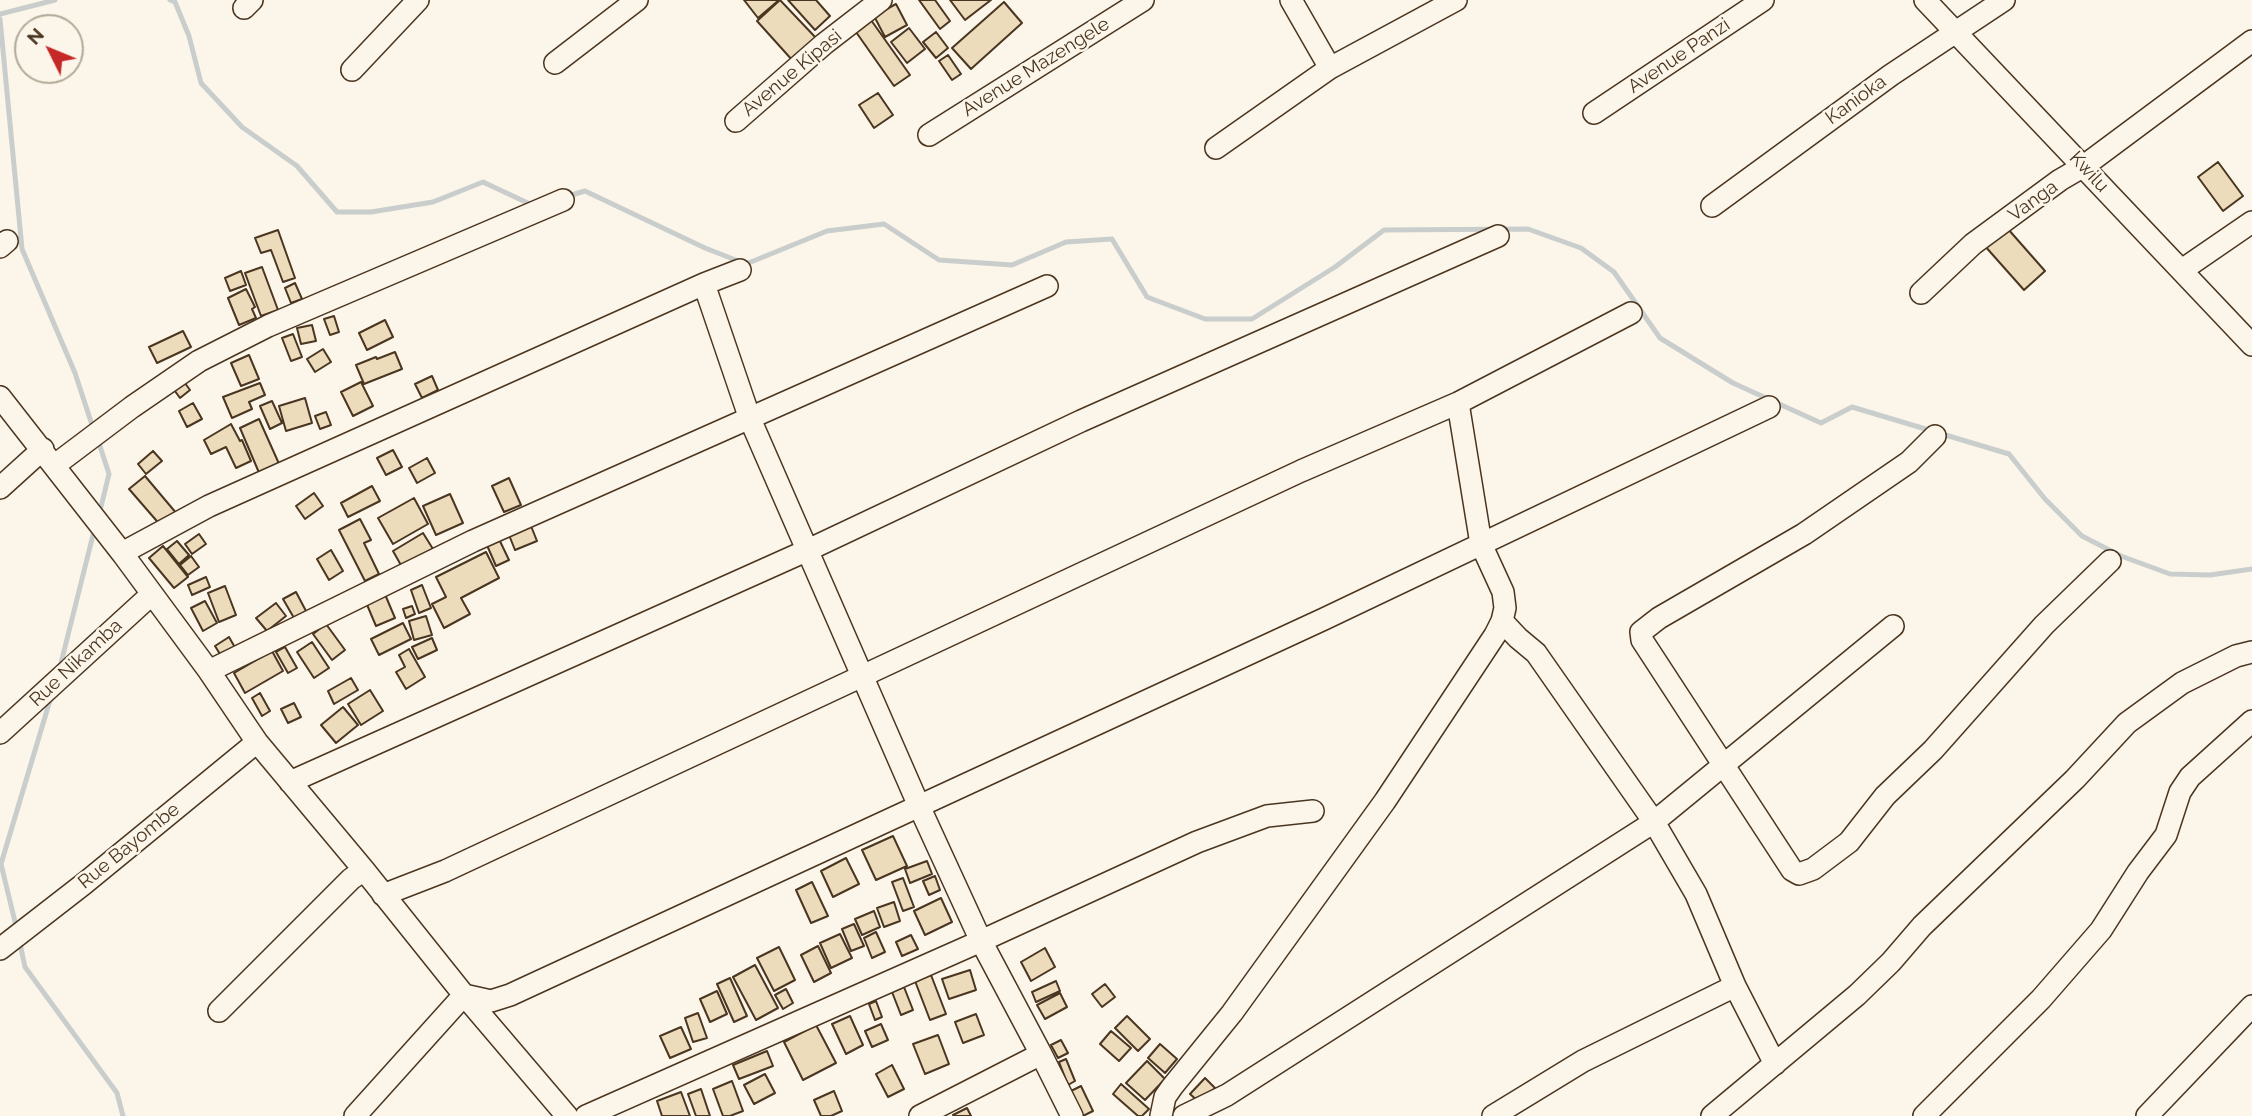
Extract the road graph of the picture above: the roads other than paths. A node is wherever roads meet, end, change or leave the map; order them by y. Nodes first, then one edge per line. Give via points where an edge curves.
1 (418, 0) edge
2 (637, 0) edge
3 (881, 0) edge
4 (1143, 0) edge
5 (1291, 0) edge
6 (1456, 0) edge
7 (1763, 0) edge
8 (1925, 0) edge
9 (2004, 0) edge
10 (1955, 31) junction
11 (2252, 41) edge
12 (555, 63) dead end
13 (1330, 68) junction
14 (352, 70) dead end
15 (1594, 113) dead end
16 (736, 121) dead end
17 (929, 135) dead end
18 (1216, 148) dead end
19 (2084, 166) junction
20 (563, 200) dead end
21 (1712, 206) dead end
22 (2252, 222) edge
23 (1498, 236) dead end
24 (740, 270) dead end
25 (2182, 270) junction
26 (704, 284) junction
27 (1047, 286) dead end
28 (1921, 293) dead end
29 (1631, 313) dead end
30 (2252, 345) edge
31 (0, 397) edge
32 (1458, 403) junction
33 (1769, 407) dead end
34 (750, 419) junction
35 (1935, 436) dead end
36 (49, 457) junction
37 (0, 488) edge
38 (1481, 544) junction
39 (808, 550) junction
40 (122, 553) junction
41 (2109, 561) dead end
42 (152, 594) junction
43 (1502, 621) junction
44 (1893, 626) dead end
45 (2252, 652) edge
46 (209, 671) junction
47 (863, 676) junction
48 (2252, 721) edge
49 (0, 733) edge
50 (257, 742) junction
51 (1724, 764) junction
52 (290, 782) junction
53 (919, 806) junction
54 (1313, 811) dead end
55 (1654, 822) junction
56 (364, 870) junction
57 (383, 895) junction
58 (981, 941) junction
59 (0, 949) edge
60 (1735, 986) junction
61 (464, 995) junction
62 (2252, 1006) edge
63 (219, 1011) dead end
64 (1041, 1054) junction
65 (1775, 1064) junction
66 (355, 1116) edge
67 (567, 1116) edge
68 (586, 1116) edge
69 (920, 1116) edge
70 (1072, 1116) edge
71 (1161, 1116) edge
72 (1184, 1116) edge
73 (1493, 1116) edge
74 (1712, 1116) edge
75 (1924, 1116) edge
76 (2147, 1116) edge

1 - 14 street
2 - 12 street
3 - 16 street, Avenue Kipasi
4 - 17 street, Avenue Mazengele
5 - 13 street
6 - 13 street
7 - 15 street, Avenue Panzi
8 - 10 street, Kwilu
9 - 10 street, Kanioka
10 - 19 street, Kwilu
10 - 21 street, Kanioka
11 - 19 street, Vanga
13 - 18 street
19 - 25 street, Kwilu
19 - 28 street, Vanga via 1973,244
20 - 36 street via 268,326 199,361
22 - 25 street
23 - 39 street via 1081,421
24 - 26 street
25 - 30 street, Kwilu
26 - 34 street
26 - 40 street via 209,506
27 - 34 street
29 - 32 street
31 - 36 street
32 - 38 street
32 - 47 street via 1301,471
33 - 38 street
34 - 39 street
34 - 46 street via 473,541
35 - 51 street via 1909,462 1804,534 1641,632
36 - 37 street
36 - 40 street
38 - 43 street via 1503,592 1506,608
38 - 53 street
39 - 47 street
39 - 52 street
40 - 42 street
41 - 51 street via 1885,796 1849,842 1813,869 1799,874 1792,870
42 - 46 street
42 - 49 street, Rue Nikamba
43 - 55 street via 1536,653
43 - 71 street via 1385,801 1232,1013 1171,1087
44 - 51 street
45 - 65 street via 2182,683 2127,723 1882,971
46 - 50 street
47 - 53 street
47 - 57 street via 445,871
48 - 75 street via 2190,777 2180,792 2166,835 2101,930 2041,999
50 - 52 street
50 - 59 street, Rue Bayombe
51 - 55 street
52 - 56 street
53 - 58 street
53 - 61 street via 510,995 491,1001
54 - 58 street via 1267,816 1197,842
55 - 60 street via 1696,894
55 - 72 street via 1227,1094
56 - 57 street
56 - 63 street
57 - 61 street
58 - 64 street
58 - 68 street
60 - 65 street
60 - 73 street via 1583,1061
61 - 66 street
61 - 67 street
62 - 76 street
64 - 69 street
64 - 70 street
65 - 74 street

